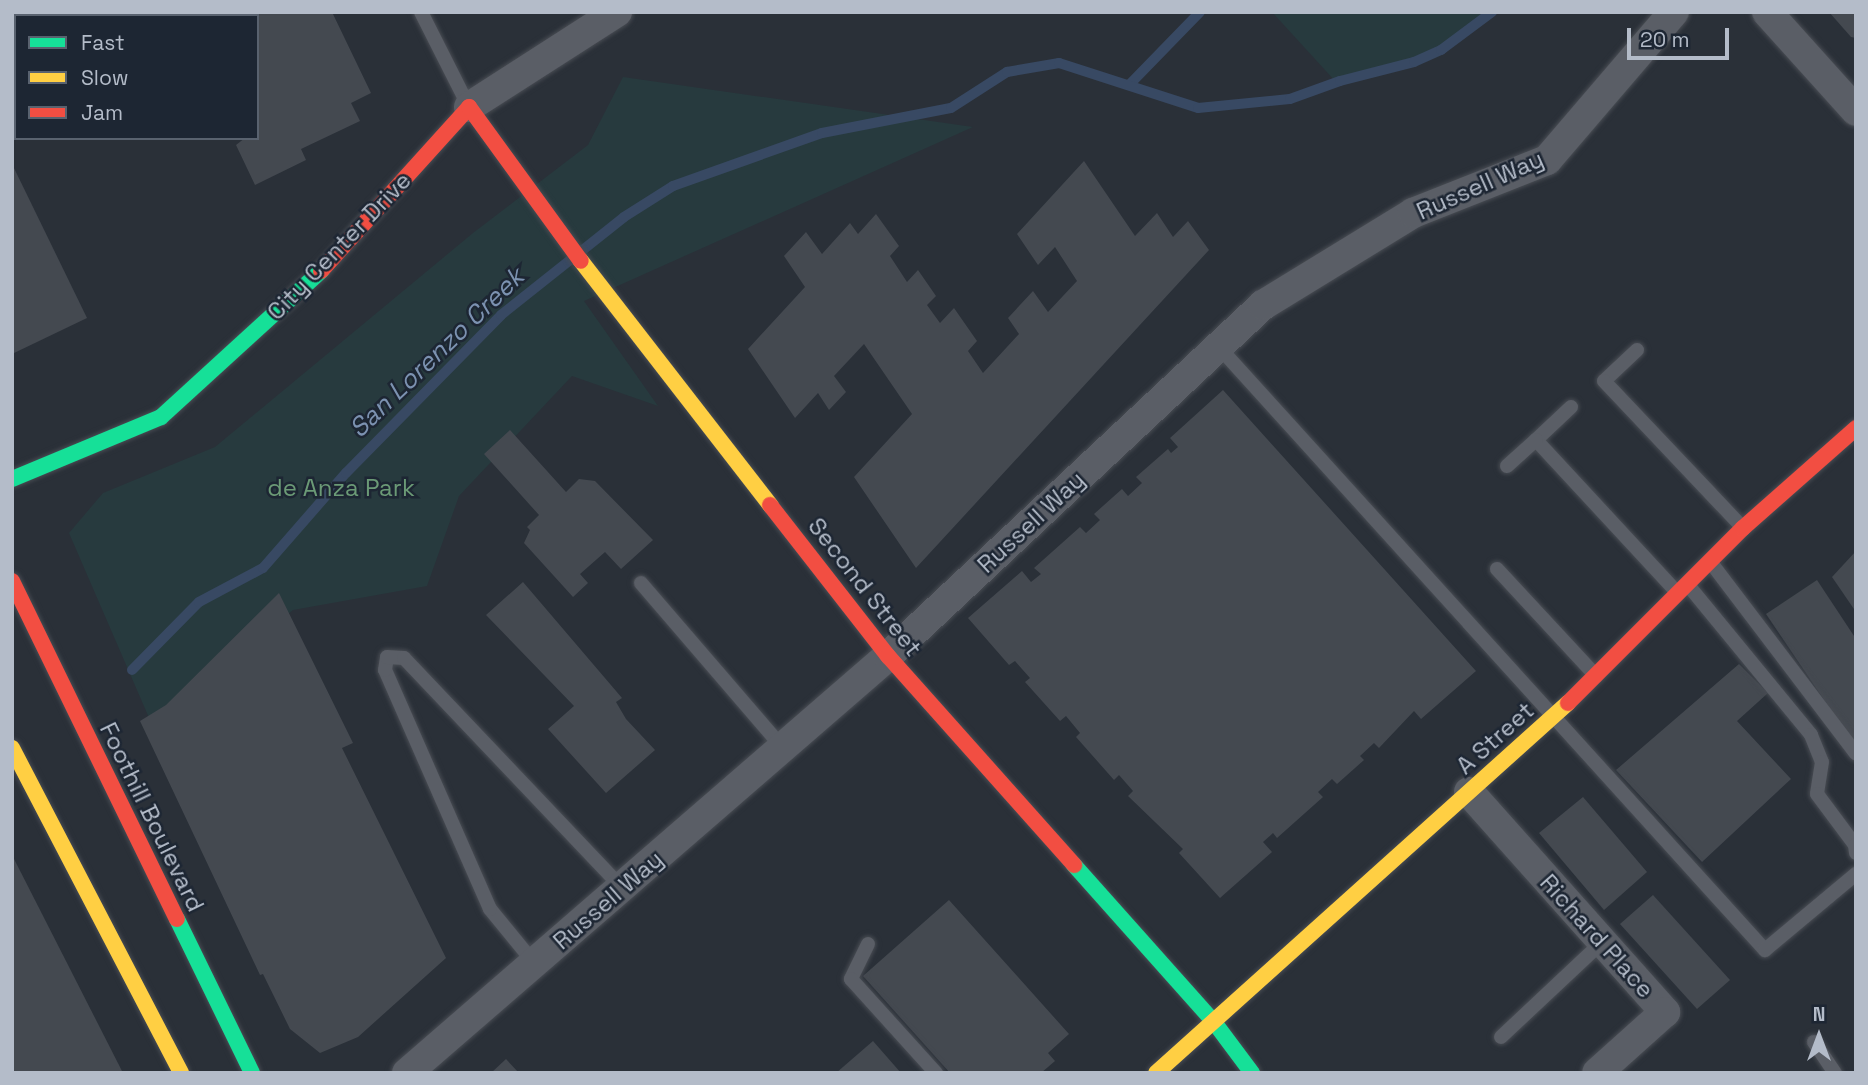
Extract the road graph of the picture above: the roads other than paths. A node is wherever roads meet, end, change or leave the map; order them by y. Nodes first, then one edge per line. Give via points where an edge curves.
1 (422, 12) edge
2 (617, 12) edge
3 (1674, 12) edge
4 (1767, 12) edge
5 (469, 107) junction
6 (1856, 111) edge
7 (1218, 346) junction
8 (1637, 350) dead end
9 (1571, 407) dead end
10 (1856, 428) edge
11 (1536, 440) junction
12 (1507, 466) dead end
13 (12, 479) edge
14 (1743, 528) junction
15 (1711, 562) junction
16 (1497, 569) dead end
17 (12, 581) edge
18 (641, 583) dead end
19 (1682, 589) junction
20 (888, 656) junction
21 (1597, 677) junction
22 (1553, 715) junction
23 (12, 748) edge
24 (783, 748) junction
25 (1856, 754) edge
26 (1469, 792) junction
27 (1856, 853) edge
28 (1856, 874) edge
29 (622, 888) junction
30 (1602, 942) junction
31 (868, 944) dead end
32 (536, 964) junction
33 (1214, 1022) junction
34 (1501, 1037) dead end
35 (1814, 1042) dead end
36 (181, 1073) edge
37 (252, 1073) edge
38 (407, 1073) edge
39 (936, 1073) edge
40 (1156, 1073) edge
41 (1252, 1073) edge
42 (1597, 1073) edge
43 (1835, 1073) edge

1 - 5 lane
2 - 5 street, City Center Drive
3 - 7 street, Russell Way via 1547,160 1413,213 1264,305
4 - 6 street
5 - 13 main road, City Center Drive via 303,291 161,416
5 - 20 main road, Second Street via 613,305
7 - 20 street, Russell Way
7 - 22 lane
8 - 14 lane via 1604,381
9 - 11 lane
10 - 14 main road, A Street
11 - 12 lane
11 - 19 lane
14 - 15 main road, A Street
15 - 19 main road, A Street
15 - 25 lane
16 - 21 lane
17 - 37 main road, Foothill Boulevard
18 - 24 lane
19 - 21 main road, A Street
19 - 27 lane via 1811,735 1822,762 1817,794 1855,845
20 - 24 street, Russell Way
20 - 33 main road, Second Street
21 - 22 main road, A Street
22 - 26 main road, A Street
22 - 28 lane via 1765,950
23 - 36 main road
24 - 29 street, Russell Way
26 - 30 street, Richard Place
26 - 33 main road, A Street
29 - 32 street, Russell Way
29 - 32 lane via 404,658 387,657 385,670 490,909
30 - 34 lane
30 - 42 street, Richard Place via 1665,1012
31 - 39 lane via 851,979
32 - 38 street, Russell Way
33 - 40 main road, A Street
33 - 41 main road, Second Street
35 - 43 lane

